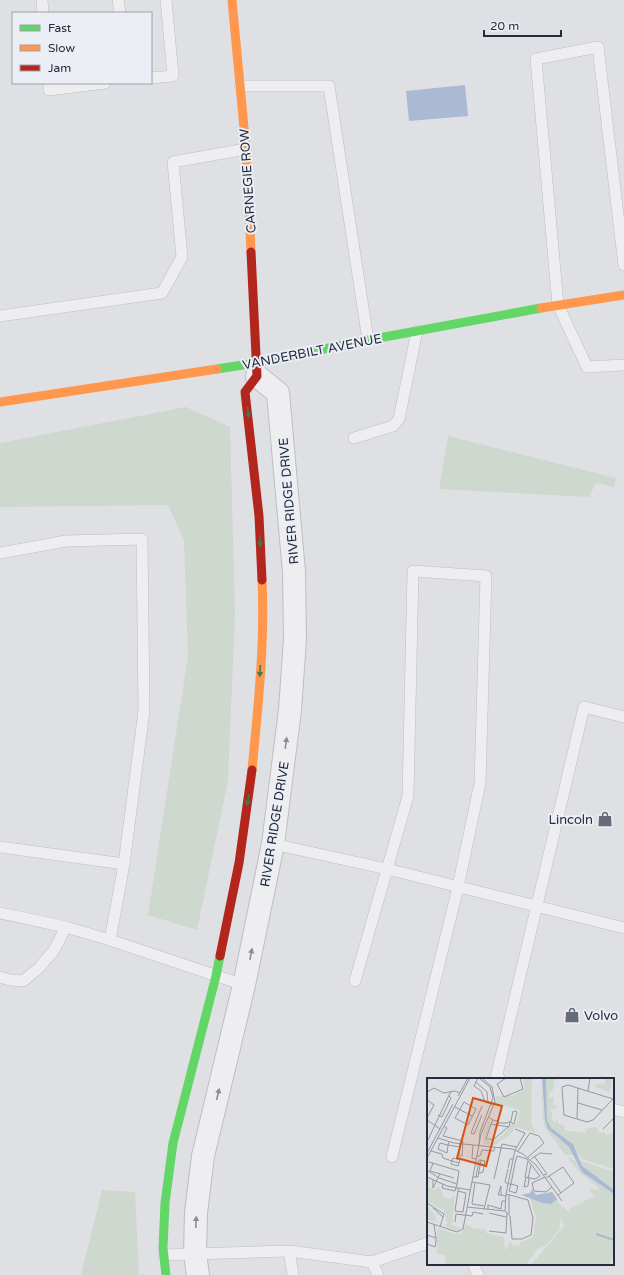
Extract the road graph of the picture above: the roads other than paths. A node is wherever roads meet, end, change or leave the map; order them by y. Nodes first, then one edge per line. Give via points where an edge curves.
1 (42, 0) edge
2 (118, 0) edge
3 (166, 0) edge
4 (232, 0) edge
5 (43, 12) edge
6 (120, 12) edge
7 (152, 78) edge
8 (49, 84) edge
9 (97, 84) edge
10 (240, 86) junction
11 (246, 149) junction
12 (622, 225) edge
13 (624, 265) edge
14 (624, 294) edge
15 (558, 306) junction
16 (0, 316) edge
17 (417, 331) junction
18 (368, 340) junction
19 (624, 365) edge
20 (256, 370) junction
21 (0, 402) edge
22 (354, 438) dead end
23 (0, 552) edge
24 (624, 717) edge
25 (273, 844) junction
26 (0, 848) edge
27 (124, 864) junction
28 (386, 869) junction
29 (458, 887) junction
30 (537, 906) junction
31 (0, 913) edge
32 (66, 927) junction
33 (624, 928) edge
34 (110, 940) junction
35 (216, 976) junction
36 (0, 977) edge
37 (355, 981) dead end
38 (244, 985) junction
39 (496, 1078) edge
40 (614, 1109) edge
41 (624, 1112) edge
42 (392, 1157) dead end
43 (427, 1243) edge
44 (289, 1251) junction
45 (164, 1255) junction
46 (372, 1262) junction
47 (196, 1265) edge
48 (473, 1265) edge
49 (166, 1275) edge
50 (293, 1275) edge
51 (378, 1275) edge
52 (478, 1275) edge

1 - 5 lane
2 - 6 lane
3 - 7 lane via 173,76
4 - 10 street, CARNEGIE ROW
8 - 9 lane via 49,90
10 - 11 street, CARNEGIE ROW
10 - 18 lane via 329,86
11 - 16 lane via 173,162 182,257 162,293
11 - 20 street, CARNEGIE ROW
12 - 13 lane
12 - 15 lane via 598,47 536,59
14 - 15 street, VANDERBILT AVENUE
15 - 17 street, VANDERBILT AVENUE
15 - 19 lane via 587,367
17 - 18 street, VANDERBILT AVENUE
17 - 22 lane via 399,419 393,426
18 - 20 street, VANDERBILT AVENUE
20 - 21 street, VANDERBILT AVENUE
25 -> 20 street, RIVER RIDGE DRIVE via 290,710 295,639 294,572 278,393
20 -> 35 street via 245,392 260,524 263,608 260,682 251,782 239,863
23 - 27 lane via 66,541 142,539 144,711
24 - 30 lane via 584,707
25 - 28 lane
38 -> 25 street, RIVER RIDGE DRIVE
26 - 27 lane
27 - 34 lane
28 - 29 lane
28 - 29 lane via 408,796 413,571 486,576 480,783
28 - 37 lane
29 - 30 lane
29 - 42 lane
30 - 33 lane
30 - 39 lane
31 - 32 lane
32 - 34 lane
32 - 36 lane via 54,950 39,968 23,981
34 - 35 lane
35 - 38 lane
35 - 45 street via 173,1143 165,1204
47 -> 38 street, RIVER RIDGE DRIVE via 196,1213 204,1156
40 - 41 lane
43 - 46 lane
44 - 46 lane
44 - 47 lane
44 - 50 lane
45 - 47 lane
45 - 49 street
46 - 51 lane
48 - 52 lane

